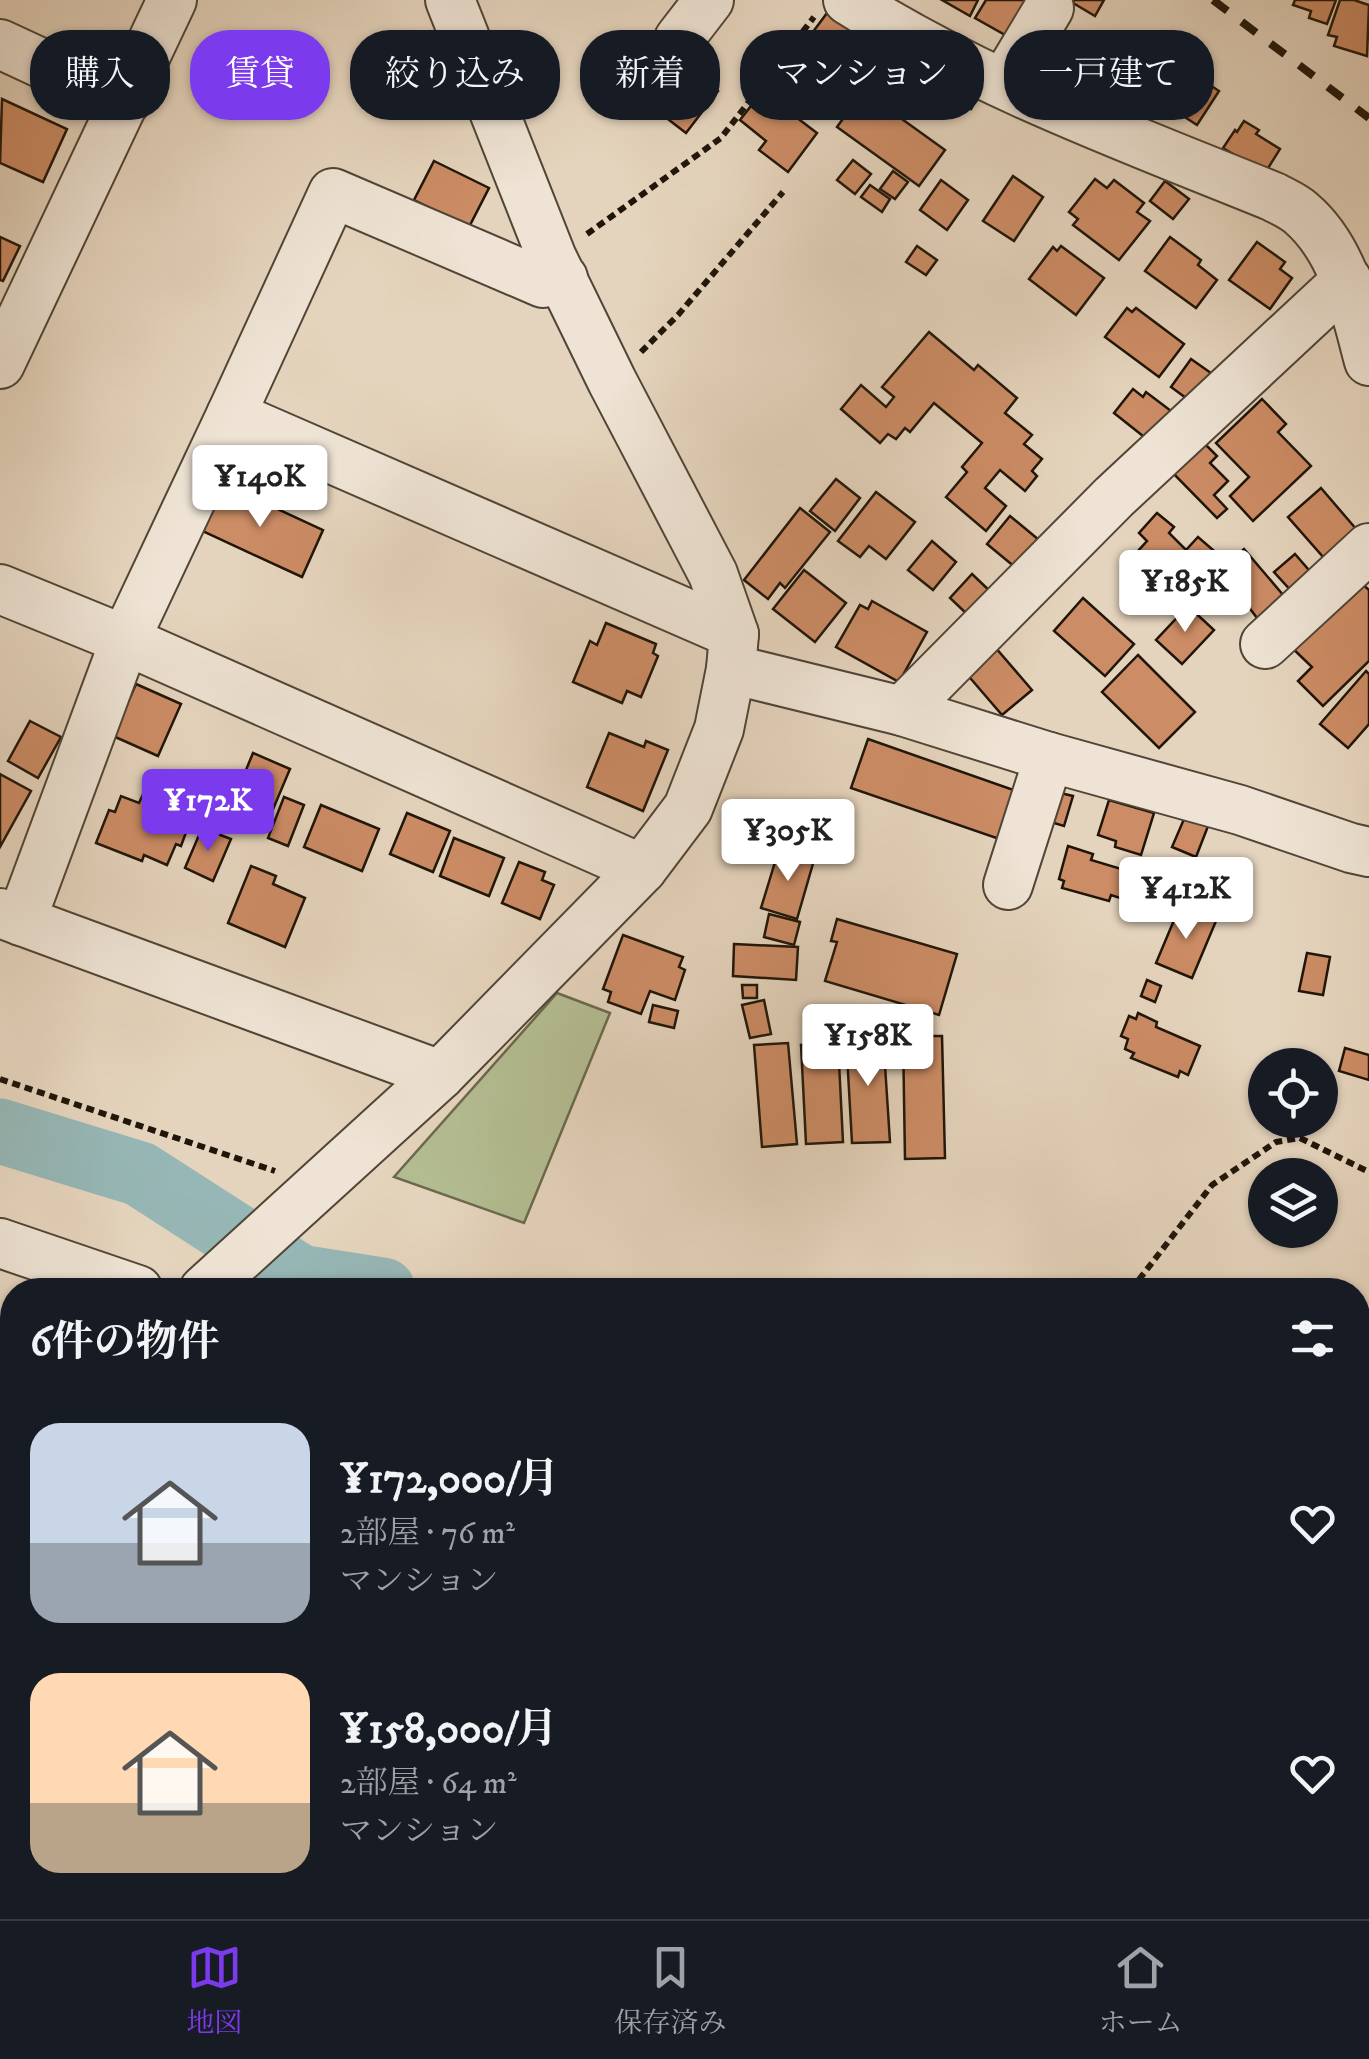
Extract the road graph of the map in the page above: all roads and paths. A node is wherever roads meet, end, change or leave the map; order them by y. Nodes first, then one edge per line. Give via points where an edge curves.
1 (172, 0) edge
2 (709, 0) edge
3 (443, 5) edge
4 (831, 8) edge
5 (1049, 8) dead end
6 (906, 16) edge
7 (158, 30) edge
8 (686, 30) edge
9 (1036, 30) edge
10 (0, 44) edge
11 (30, 58) edge
12 (1004, 83) edge
13 (115, 120) edge
14 (1085, 120) edge
15 (783, 192) dead end
16 (557, 268) junction
17 (1347, 280) junction
18 (12, 309) edge
19 (1369, 362) edge
20 (0, 364) edge
21 (612, 380) junction
22 (231, 416) junction
23 (1369, 548) edge
24 (0, 589) edge
25 (125, 640) junction
26 (1265, 644) dead end
27 (732, 651) junction
28 (902, 712) junction
29 (1049, 757) junction
30 (1369, 852) edge
31 (642, 869) junction
32 (1008, 886) dead end
33 (11, 917) edge
34 (440, 1075) junction
35 (0, 1079) edge
36 (1369, 1172) edge
37 (314, 1190) junction
38 (0, 1243) edge
39 (103, 1278) edge
40 (218, 1278) edge
41 (1140, 1278) edge

1 - 7 street
2 - 8 street
3 - 16 street
4 - 6 street
4 - 16 path via 721,138
5 - 9 street
6 - 12 street
10 - 11 street
13 - 18 street
14 - 17 street via 1274,196 1320,234
15 - 21 path via 678,315
16 - 21 street
16 - 22 street via 543,283 333,193
17 - 19 street
17 - 28 street via 1114,497
18 - 20 street
21 - 27 street via 713,574
22 - 25 street
22 - 27 street
23 - 26 street
24 - 25 street
25 - 31 street
25 - 33 street
27 - 28 street
27 - 31 street via 719,729 688,808
28 - 29 street
29 - 30 street
29 - 32 street
31 - 34 street
33 - 34 street
34 - 37 street
35 - 37 path
36 - 41 path via 1300,1138 1276,1142 1212,1185
37 - 40 street
38 - 39 street

